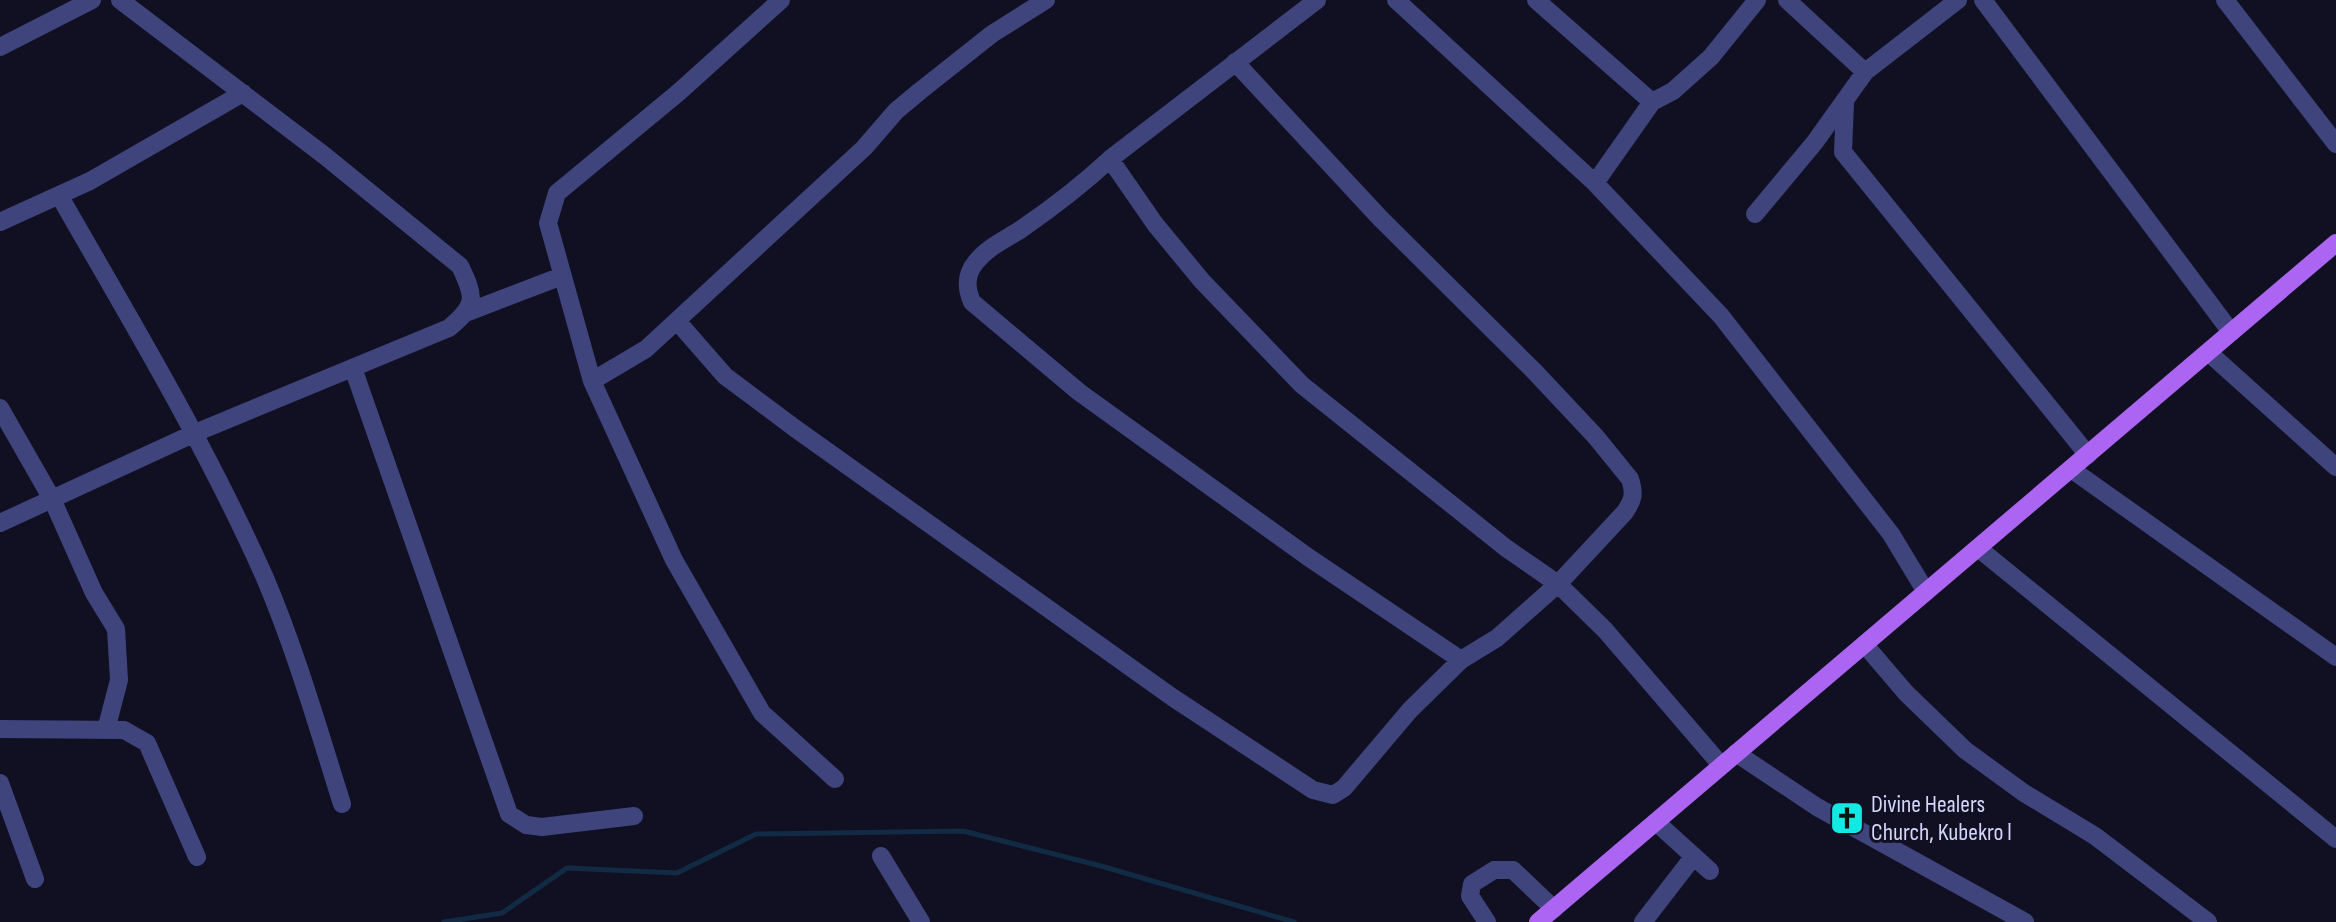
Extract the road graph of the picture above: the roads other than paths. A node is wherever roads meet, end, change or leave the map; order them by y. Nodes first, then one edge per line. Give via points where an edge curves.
1 (92, 0) edge
2 (120, 0) edge
3 (1046, 0) edge
4 (1317, 0) edge
5 (1396, 0) edge
6 (1535, 0) edge
7 (1757, 0) edge
8 (1787, 0) edge
9 (1958, 0) edge
10 (1983, 0) edge
11 (2225, 0) edge
12 (768, 4) edge
13 (0, 47) edge
14 (1235, 62) junction
15 (1865, 72) junction
16 (243, 93) junction
17 (1652, 102) junction
18 (1845, 103) junction
19 (1815, 142) junction
20 (2336, 144) edge
21 (1843, 152) junction
22 (1110, 159) junction
23 (1595, 183) junction
24 (59, 195) junction
25 (1755, 214) dead end
26 (0, 222) edge
27 (2336, 243) edge
28 (562, 276) junction
29 (468, 312) junction
30 (677, 321) junction
31 (2231, 332) junction
32 (2208, 352) junction
33 (353, 368) junction
34 (592, 381) junction
35 (0, 408) edge
36 (195, 433) junction
37 (2088, 455) junction
38 (2336, 467) edge
39 (2071, 469) junction
40 (52, 499) junction
41 (0, 523) edge
42 (1978, 548) junction
43 (1558, 584) junction
44 (1926, 592) junction
45 (1865, 645) junction
46 (2336, 657) edge
47 (1461, 660) junction
48 (0, 729) edge
49 (106, 730) junction
50 (1736, 753) junction
51 (1721, 765) junction
52 (835, 779) dead end
53 (0, 783) edge
54 (342, 804) dead end
55 (634, 816) dead end
56 (1656, 822) junction
57 (2336, 839) edge
58 (881, 856) dead end
59 (1694, 856) junction
60 (197, 857) dead end
61 (1710, 871) dead end
62 (35, 879) dead end
63 (1554, 909) junction
64 (921, 922) edge
65 (1487, 922) edge
66 (1538, 922) edge
67 (1643, 922) edge
68 (2025, 922) edge
69 (2208, 922) edge

1 - 13 street
2 - 16 street
3 - 30 street via 992,34 896,111 863,148
4 - 14 street
5 - 23 street
6 - 17 street
7 - 17 street via 1711,58 1673,91
8 - 15 street
9 - 15 street
10 - 31 street
11 - 20 street
12 - 28 street via 679,92 557,193 548,223
14 - 22 street
14 - 43 street via 1380,218 1535,372 1630,479 1634,499 1625,513
15 - 18 street
16 - 24 street
16 - 29 street via 460,267 472,292
17 - 23 street
18 - 19 street
18 - 21 street
19 - 21 street
19 - 25 street
21 - 37 street
22 - 43 street via 1202,281 1302,385
22 - 47 street via 1079,188 992,246 975,263 967,280 972,302 1079,392 1308,557
23 - 44 street via 1721,316 1891,534
24 - 26 street
24 - 36 street
27 - 31 main road
28 - 29 street
28 - 34 street
29 - 33 street via 449,328
30 - 34 street via 646,349
30 - 47 street via 725,376 786,421 1172,696 1313,790 1333,795 1344,788 1410,710
31 - 32 main road
32 - 37 main road
32 - 38 street
33 - 36 street
33 - 55 street via 509,814 526,825 542,827
34 - 52 street via 674,560 762,713
35 - 40 street
36 - 40 street
36 - 54 street via 265,579
37 - 39 main road
39 - 42 main road
39 - 46 street
40 - 41 street
40 - 49 street via 94,593 116,629 119,680
42 - 44 main road
42 - 57 street
43 - 47 street via 1497,638
43 - 51 street via 1605,630
44 - 45 main road
45 - 50 main road
45 - 69 street via 1965,750 2095,836
48 - 49 street
49 - 60 street via 124,730 146,743
50 - 51 main road
50 - 68 street via 1817,807
51 - 56 main road
53 - 62 street
56 - 59 street
56 - 63 main road
58 - 64 street
59 - 61 street
59 - 67 street
63 - 65 street via 1513,870 1494,870 1472,884 1470,896
63 - 66 main road

